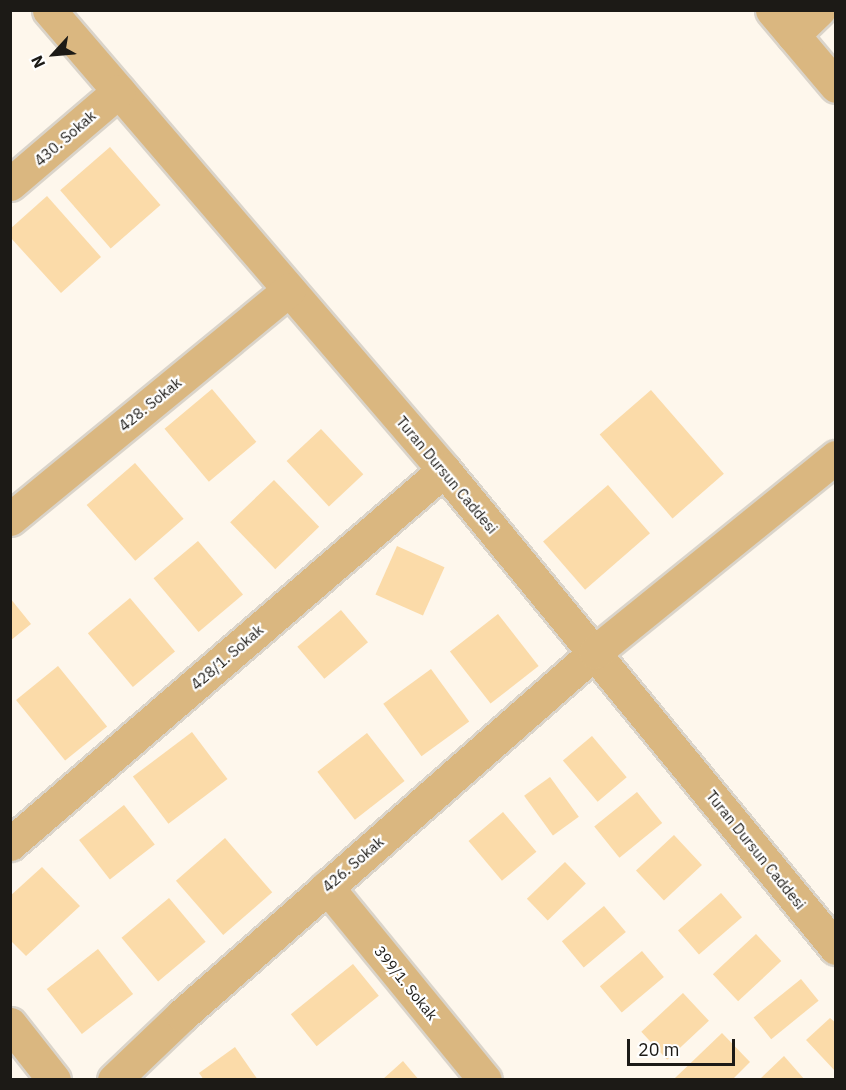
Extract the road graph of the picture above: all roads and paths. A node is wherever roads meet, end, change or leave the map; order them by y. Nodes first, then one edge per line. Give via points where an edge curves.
1 (49, 10) edge
2 (772, 10) edge
3 (819, 10) edge
4 (793, 35) junction
5 (836, 86) edge
6 (119, 91) junction
7 (10, 184) edge
8 (289, 290) junction
9 (836, 457) edge
10 (444, 470) junction
11 (10, 519) edge
12 (595, 652) junction
13 (10, 843) edge
14 (327, 887) junction
15 (836, 948) edge
16 (10, 1024) edge
17 (54, 1080) edge
18 (114, 1080) edge
19 (485, 1080) edge

1 - 6 street, Turan Dursun Caddesi
2 - 4 street
3 - 4 street
4 - 5 street
6 - 7 street, 430. Sokak
6 - 8 street, Turan Dursun Caddesi
8 - 10 street, Turan Dursun Caddesi
8 - 11 street, 428. Sokak
9 - 12 street, 426. Sokak
10 - 12 street, Turan Dursun Caddesi
10 - 13 street, 428/1. Sokak
12 - 14 street, 426. Sokak
12 - 15 street, Turan Dursun Caddesi
14 - 18 street, 426. Sokak
14 - 19 street, 399/1. Sokak
16 - 17 street

